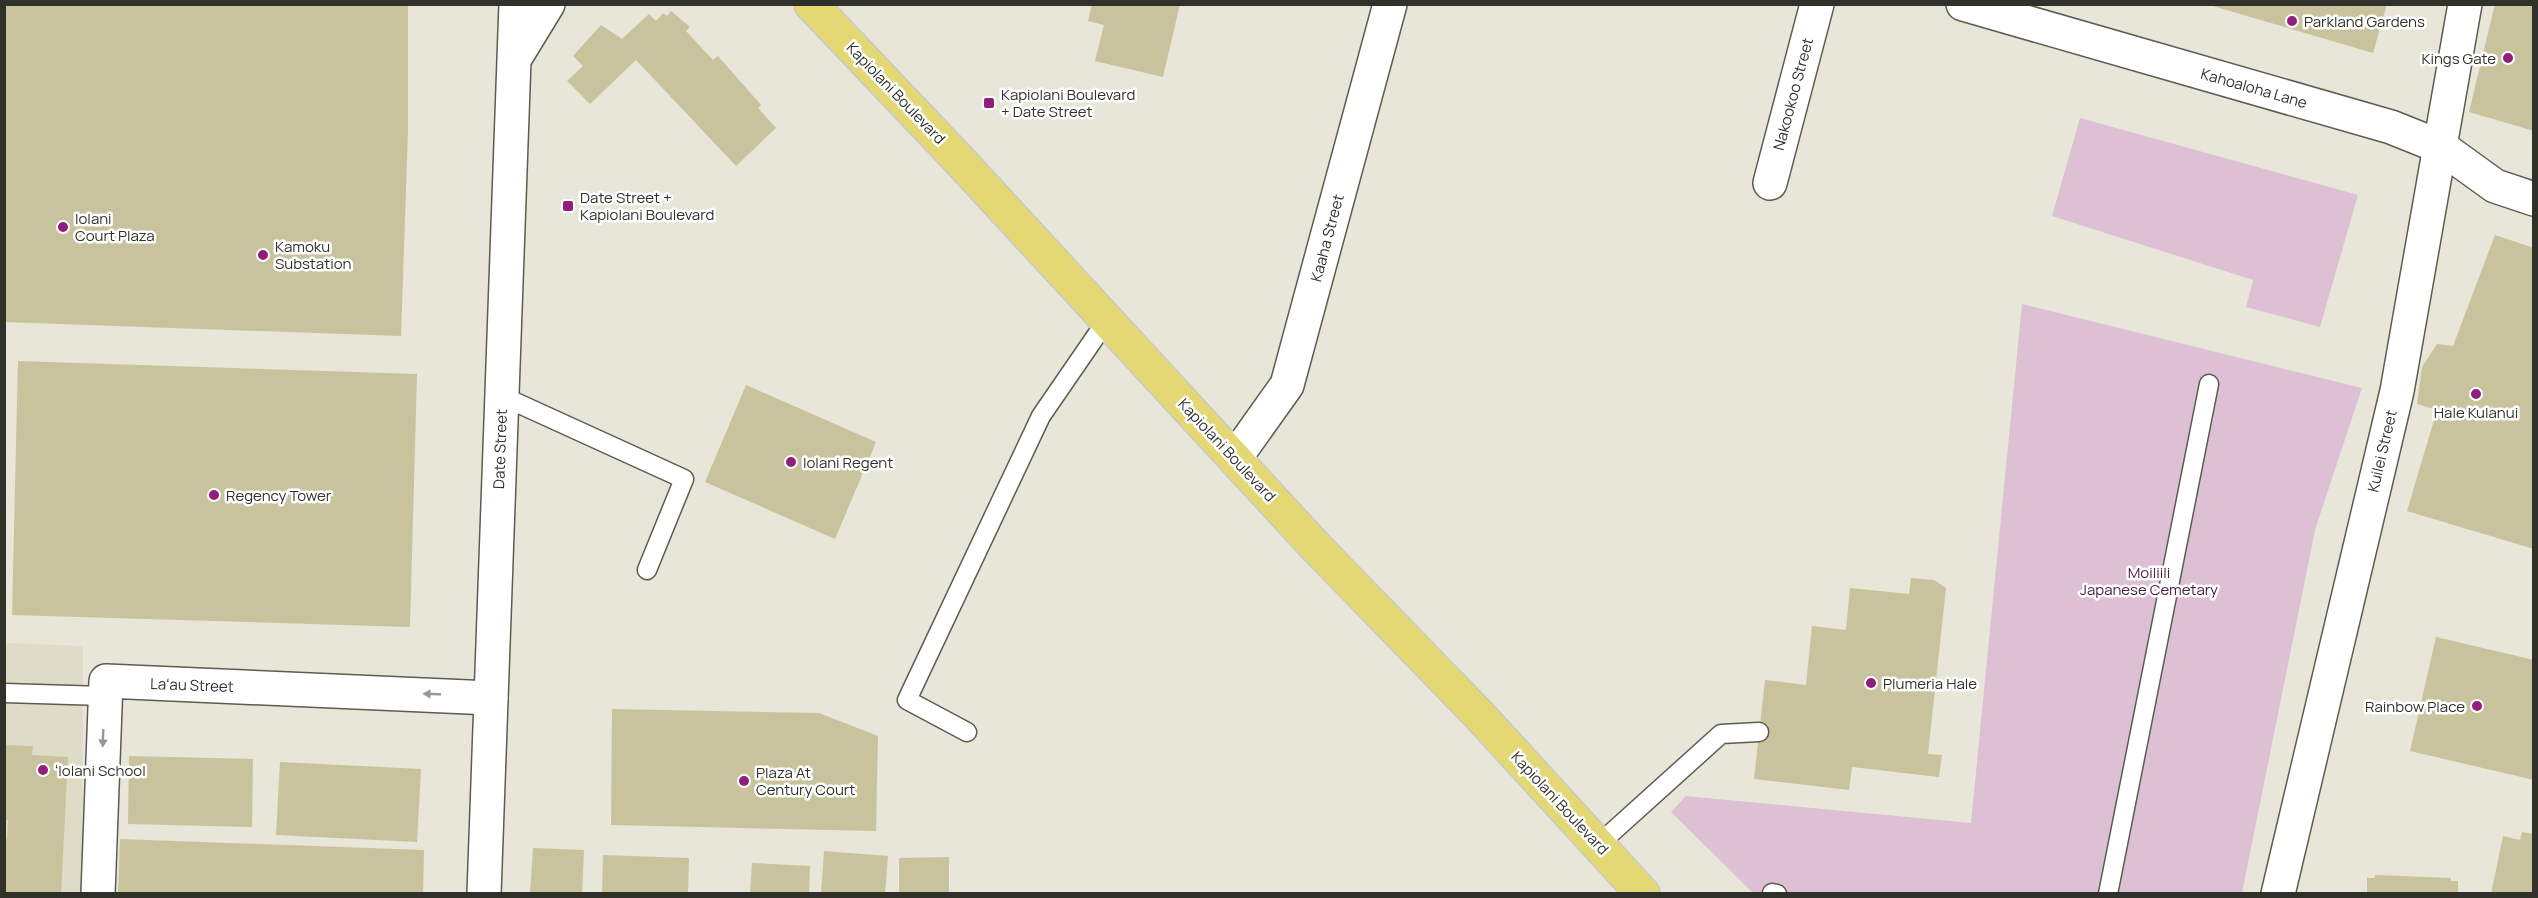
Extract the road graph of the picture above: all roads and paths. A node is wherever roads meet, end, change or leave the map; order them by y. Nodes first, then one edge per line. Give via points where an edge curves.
1 (548, 4) edge
2 (1390, 4) edge
3 (1817, 4) edge
4 (1963, 4) edge
5 (2465, 4) edge
6 (514, 8) edge
7 (820, 10) edge
8 (513, 62) junction
9 (2441, 147) junction
10 (1770, 183) dead end
11 (2534, 199) edge
12 (1107, 320) junction
13 (2209, 384) dead end
14 (502, 396) junction
15 (1234, 458) junction
16 (647, 570) dead end
17 (4, 693) edge
18 (104, 696) junction
19 (491, 698) junction
20 (967, 732) dead end
21 (1759, 732) dead end
22 (1599, 844) junction
23 (1772, 893) edge
24 (98, 894) edge
25 (484, 894) edge
26 (1643, 894) edge
27 (1777, 894) edge
28 (2108, 894) edge
29 (2278, 894) edge

1 - 8 street
2 - 15 street, Kaaha Street via 1287,385
3 - 10 street, Nakookoo Street
4 - 9 street, Kahoaloha Lane via 2391,127
5 - 9 street, Kuilei Street
6 - 8 street, Date Street
7 - 12 main road, Kapiolani Boulevard
8 - 14 street, Date Street
9 - 11 street, Kahoaloha Lane via 2495,186
9 - 29 street, Kuilei Street via 2397,391
12 - 15 main road, Kapiolani Boulevard
12 - 20 lane via 1041,416 907,700
13 - 28 lane
14 - 16 lane via 684,479
14 - 19 street, Date Street
15 - 22 main road, Kapiolani Boulevard
17 - 18 lane
19 -> 18 street, Laʻau Street via 106,681
18 -> 24 street
19 - 25 street, Date Street
21 - 22 lane via 1721,734
22 - 26 main road, Kapiolani Boulevard
23 - 27 lane

